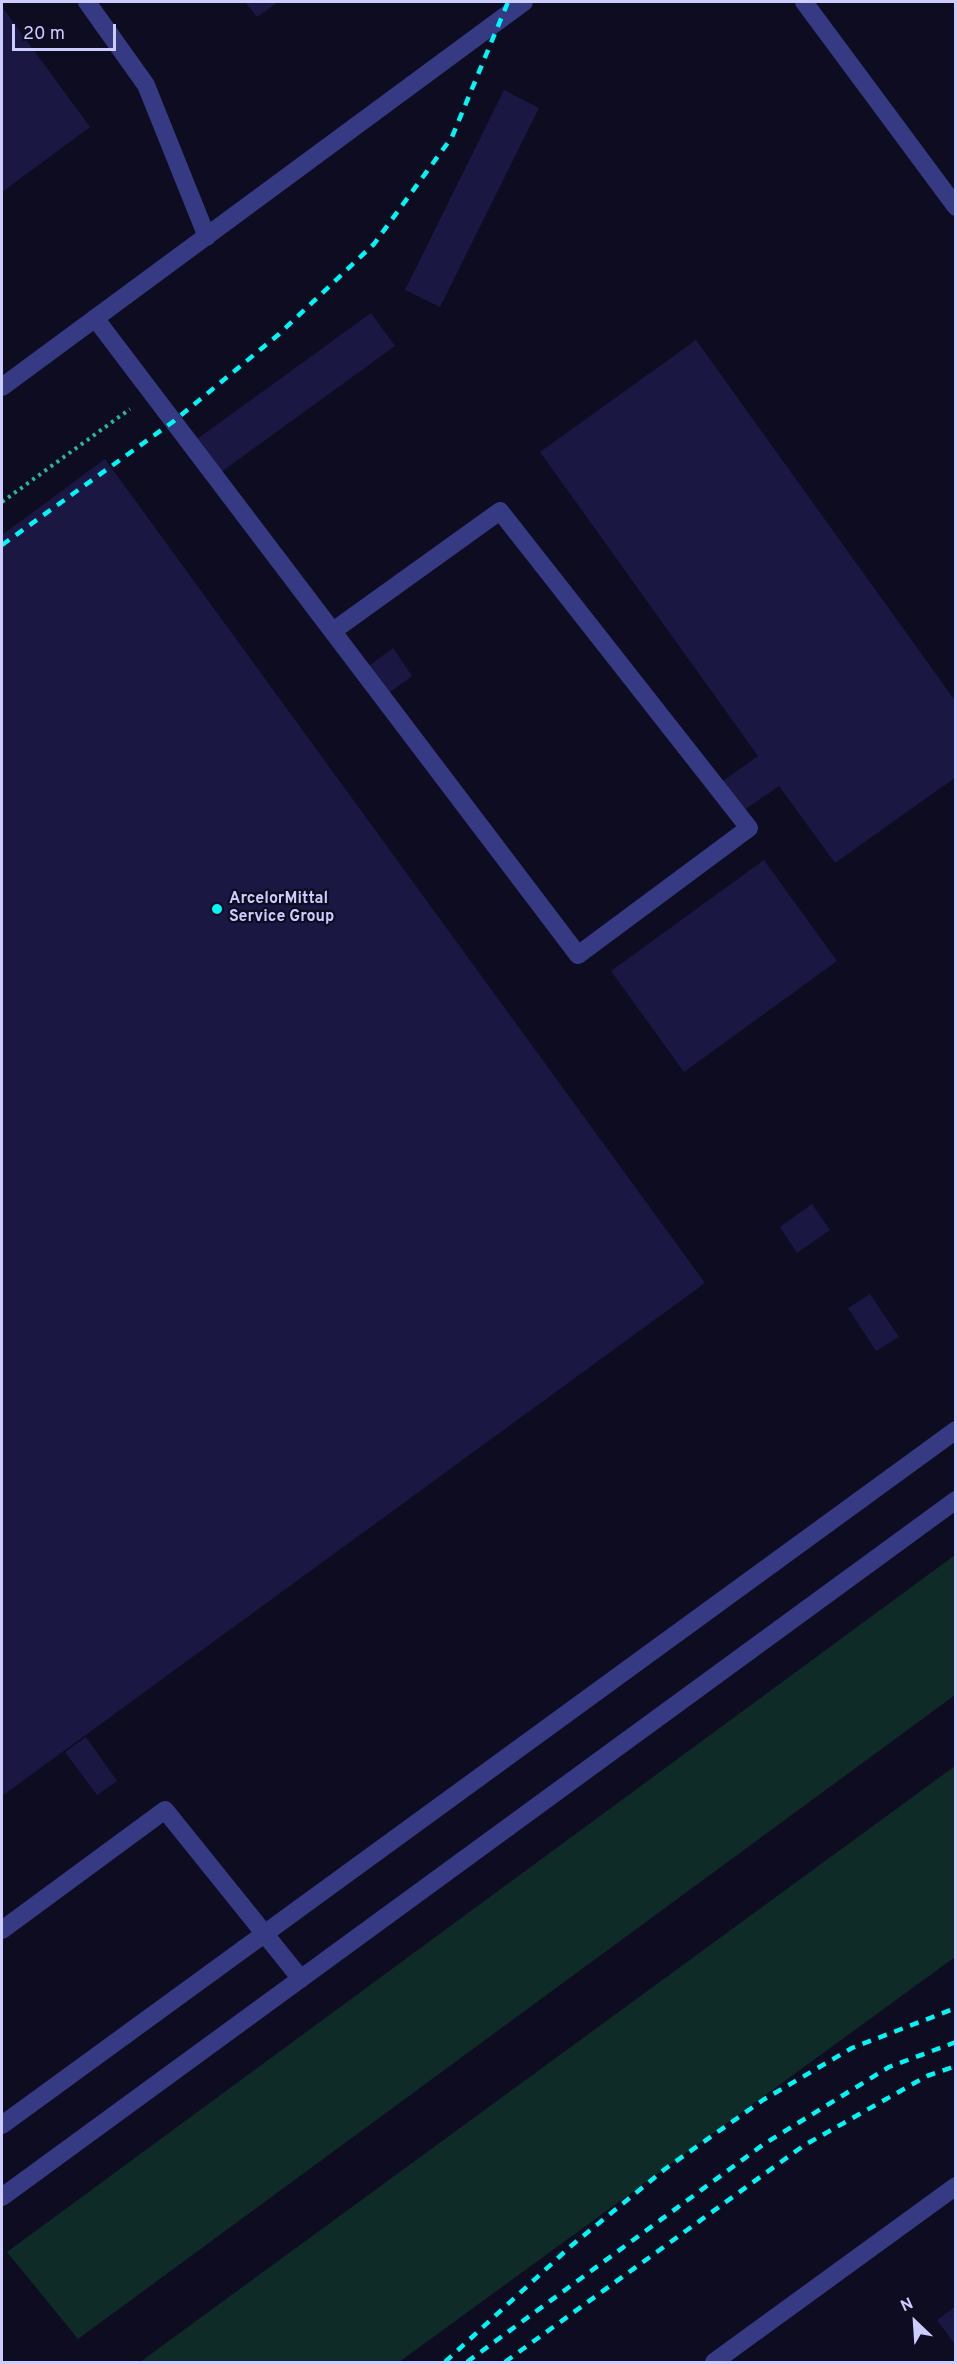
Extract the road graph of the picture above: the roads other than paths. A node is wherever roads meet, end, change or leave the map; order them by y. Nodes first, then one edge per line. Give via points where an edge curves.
1 (87, 2) edge
2 (524, 2) edge
3 (804, 2) edge
4 (956, 207) edge
5 (207, 237) junction
6 (95, 318) junction
7 (2, 387) edge
8 (333, 632) junction
9 (956, 1430) edge
10 (956, 1500) edge
11 (2, 1930) edge
12 (265, 1933) junction
13 (301, 1978) junction
14 (2, 2125) edge
15 (956, 2186) edge
16 (2, 2197) edge
17 (714, 2362) edge

1 - 5 lane via 146,85
2 - 5 lane
3 - 4 lane
5 - 6 lane
6 - 7 lane
6 - 8 lane
8 - 8 lane via 578,955 749,828 500,511
9 - 12 lane
10 - 13 lane
11 - 12 lane via 165,1810
12 - 13 lane
12 - 14 lane
13 - 16 lane
15 - 17 lane

